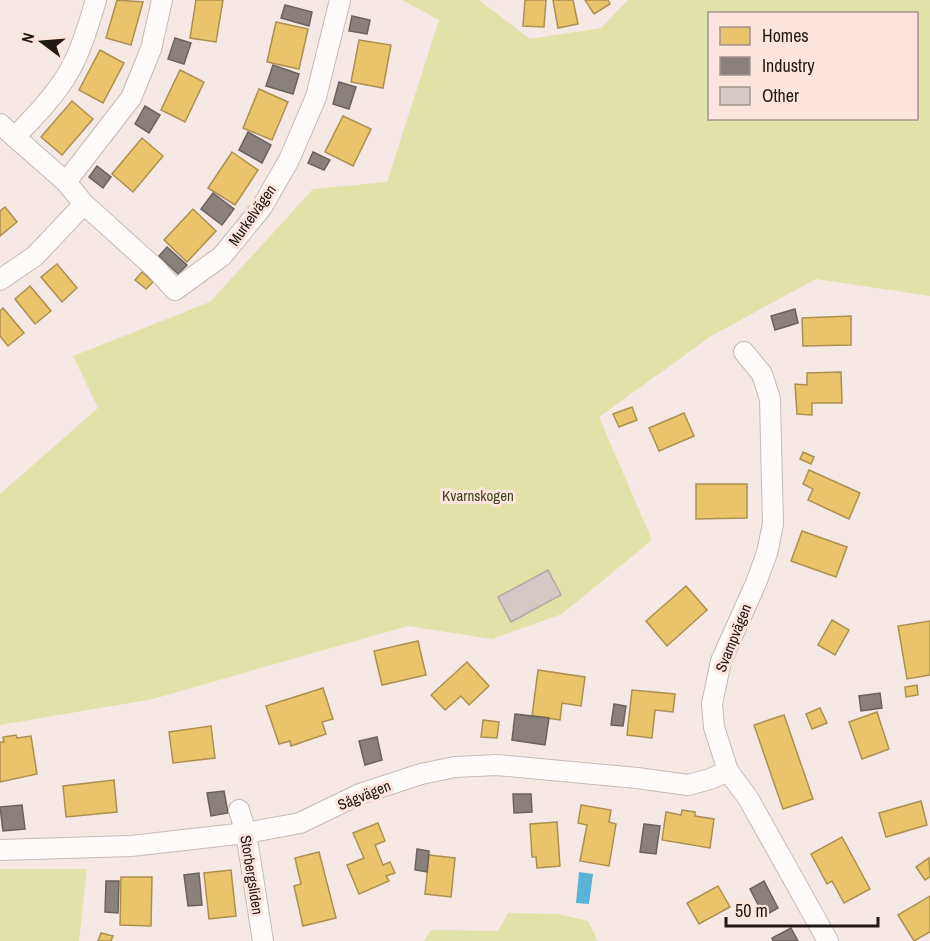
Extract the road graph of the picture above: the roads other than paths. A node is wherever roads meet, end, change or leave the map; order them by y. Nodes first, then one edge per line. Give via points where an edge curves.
1 (96, 0) edge
2 (162, 0) edge
3 (340, 0) edge
4 (0, 123) edge
5 (15, 137) junction
6 (66, 182) junction
7 (84, 204) junction
8 (0, 280) edge
9 (744, 352) dead end
10 (728, 771) junction
11 (239, 810) dead end
12 (246, 833) junction
13 (0, 850) edge
14 (262, 941) edge
15 (828, 941) edge

1 - 5 street via 66,75
2 - 6 street via 151,49 130,98
3 - 7 street, Murkelvägen via 316,97 289,160 262,207 222,256 175,290
4 - 5 street, Murkelvägen
5 - 6 street, Murkelvägen
6 - 7 street, Murkelvägen
7 - 8 street via 35,256
9 - 10 street, Svampvägen via 762,374 770,399 773,524 767,553 721,661 712,704 714,727
10 - 12 street, Sågvägen via 687,785 497,765 455,767 360,795 300,823
10 - 15 street, Svampvägen via 748,798
11 - 12 street, Storbergsliden
12 - 13 street, Sågvägen via 131,846
12 - 14 street, Storbergsliden

